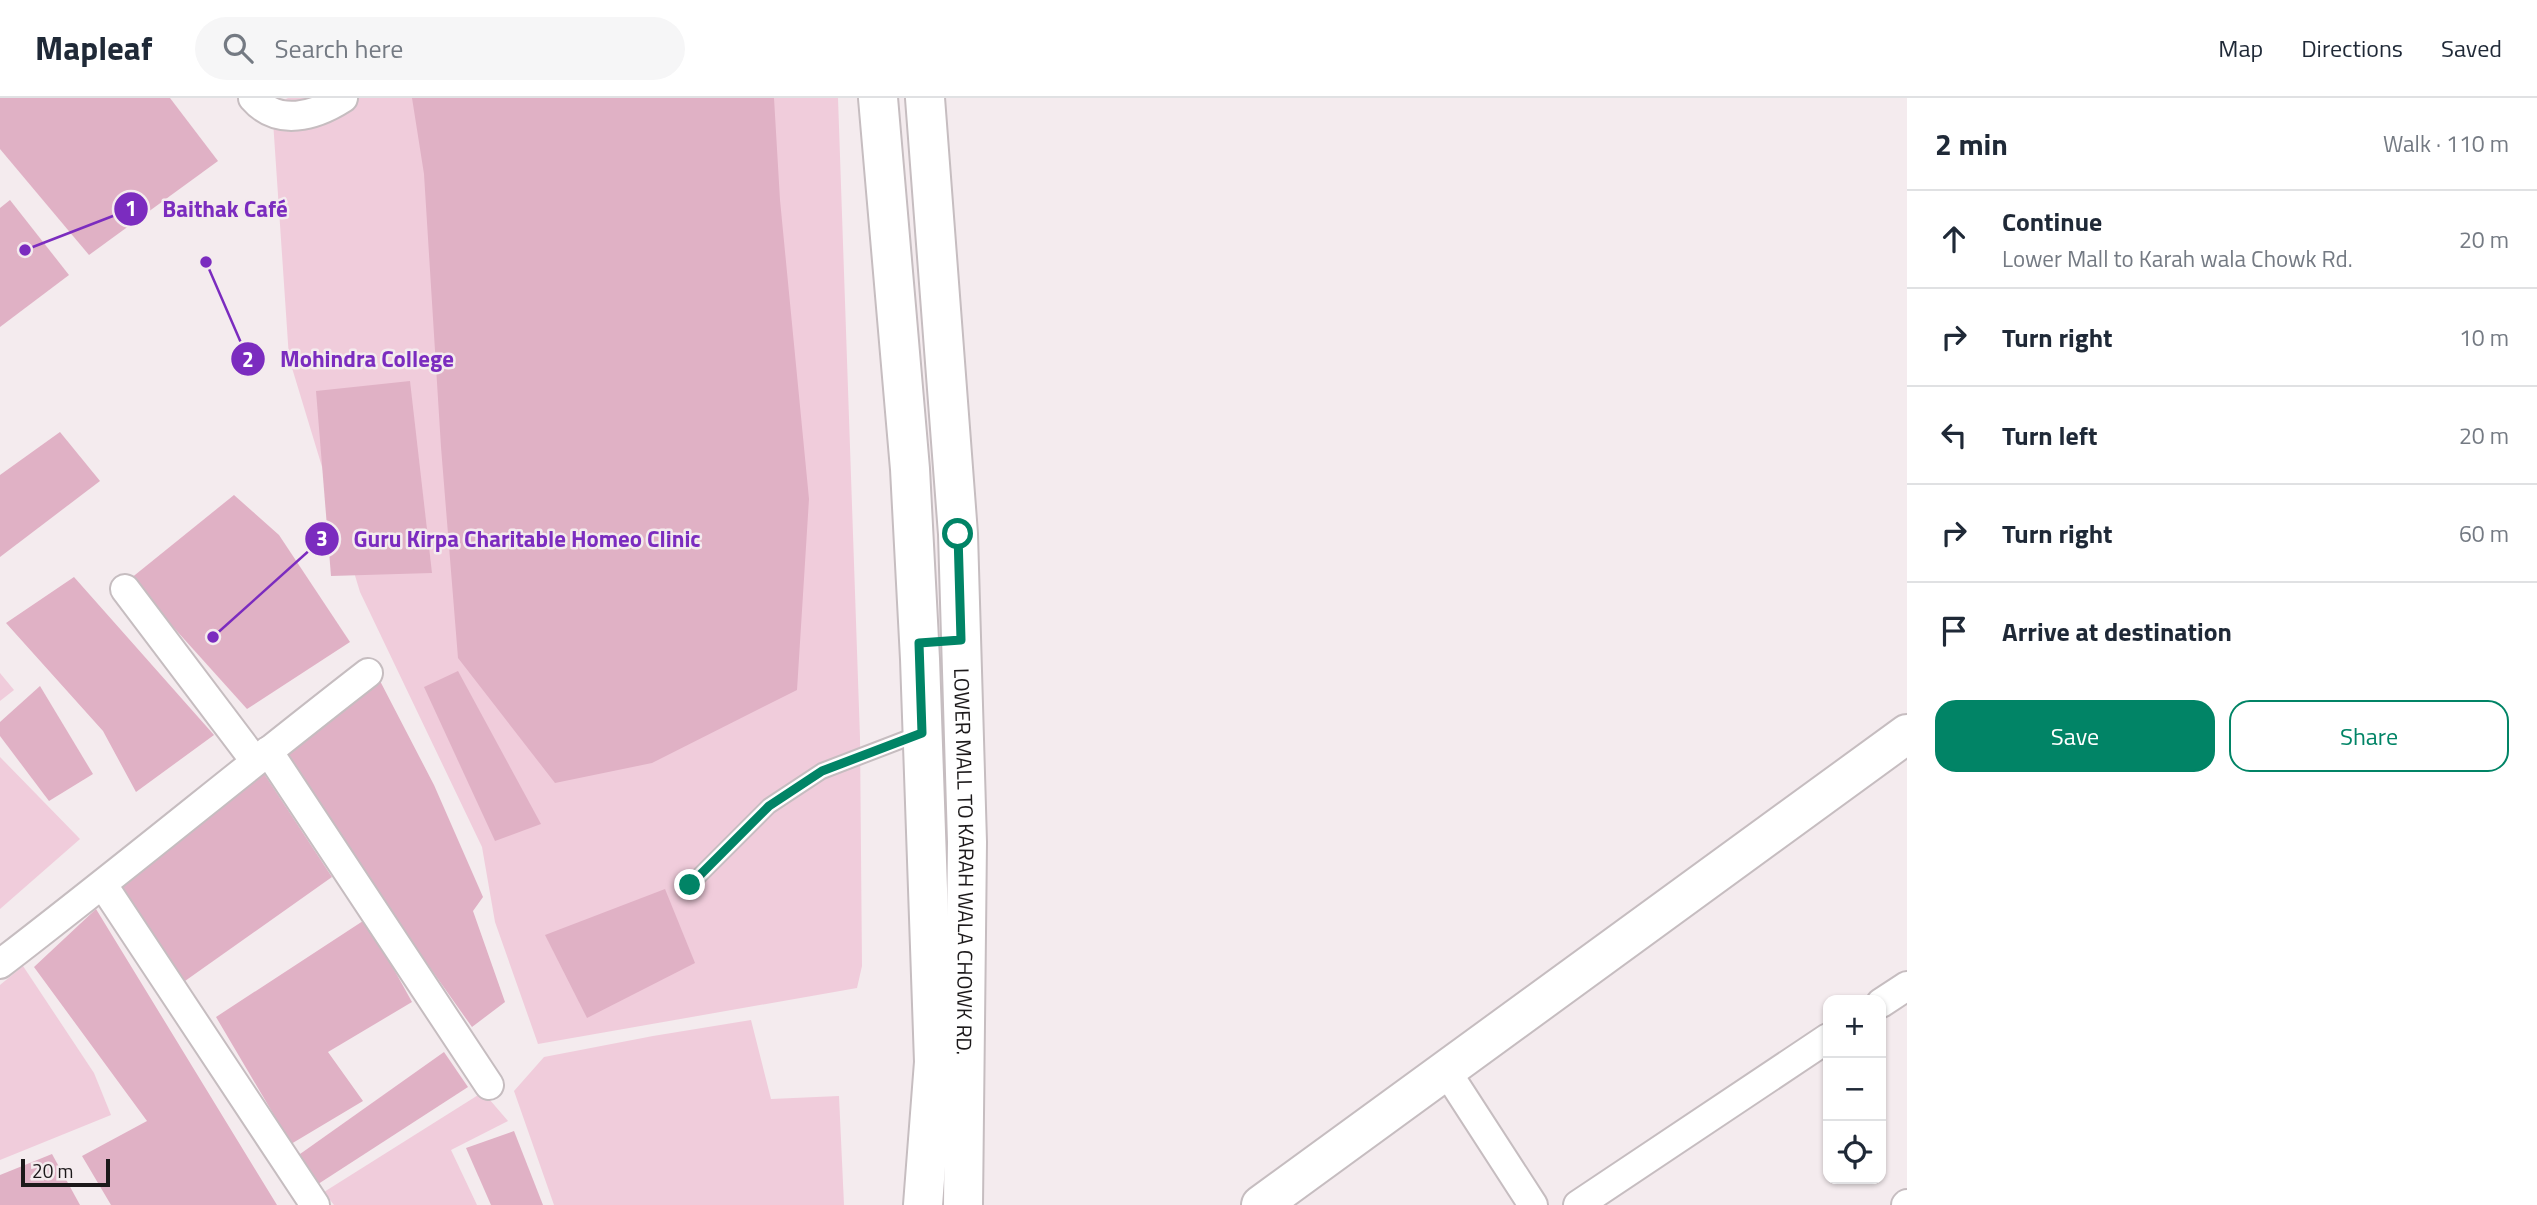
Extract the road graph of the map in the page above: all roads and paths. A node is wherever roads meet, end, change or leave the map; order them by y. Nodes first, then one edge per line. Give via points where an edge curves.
1 (253, 98) edge
2 (343, 98) edge
3 (878, 98) edge
4 (925, 98) edge
5 (125, 589) dead end
6 (961, 640) junction
7 (919, 643) junction
8 (368, 673) dead end
9 (922, 733) junction
10 (1907, 735) edge
11 (262, 756) junction
12 (1907, 765) edge
13 (690, 885) dead end
14 (103, 886) junction
15 (0, 964) edge
16 (1907, 986) edge
17 (1886, 1000) edge
18 (1823, 1041) edge
19 (1451, 1079) junction
20 (489, 1085) dead end
21 (315, 1205) edge
22 (923, 1205) edge
23 (963, 1205) edge
24 (1261, 1205) edge
25 (1302, 1205) edge
26 (1533, 1205) edge
27 (1578, 1205) edge

1 - 2 street via 261,108 289,118 311,115
3 - 7 main road via 910,469
4 - 6 main road, LOWER MALL TO KARAH WALA CHOWK RD. via 958,534
5 - 11 street
6 - 7 main road
6 - 23 main road, LOWER MALL TO KARAH WALA CHOWK RD. via 967,842
7 - 9 main road
8 - 11 street
9 - 13 lane via 822,771 769,806
9 - 22 main road via 934,1062
10 - 19 main road
11 - 14 street
11 - 20 street
12 - 19 main road
14 - 15 street
14 - 21 street
16 - 17 street
18 - 27 street
19 - 24 main road
19 - 25 main road
19 - 26 street

